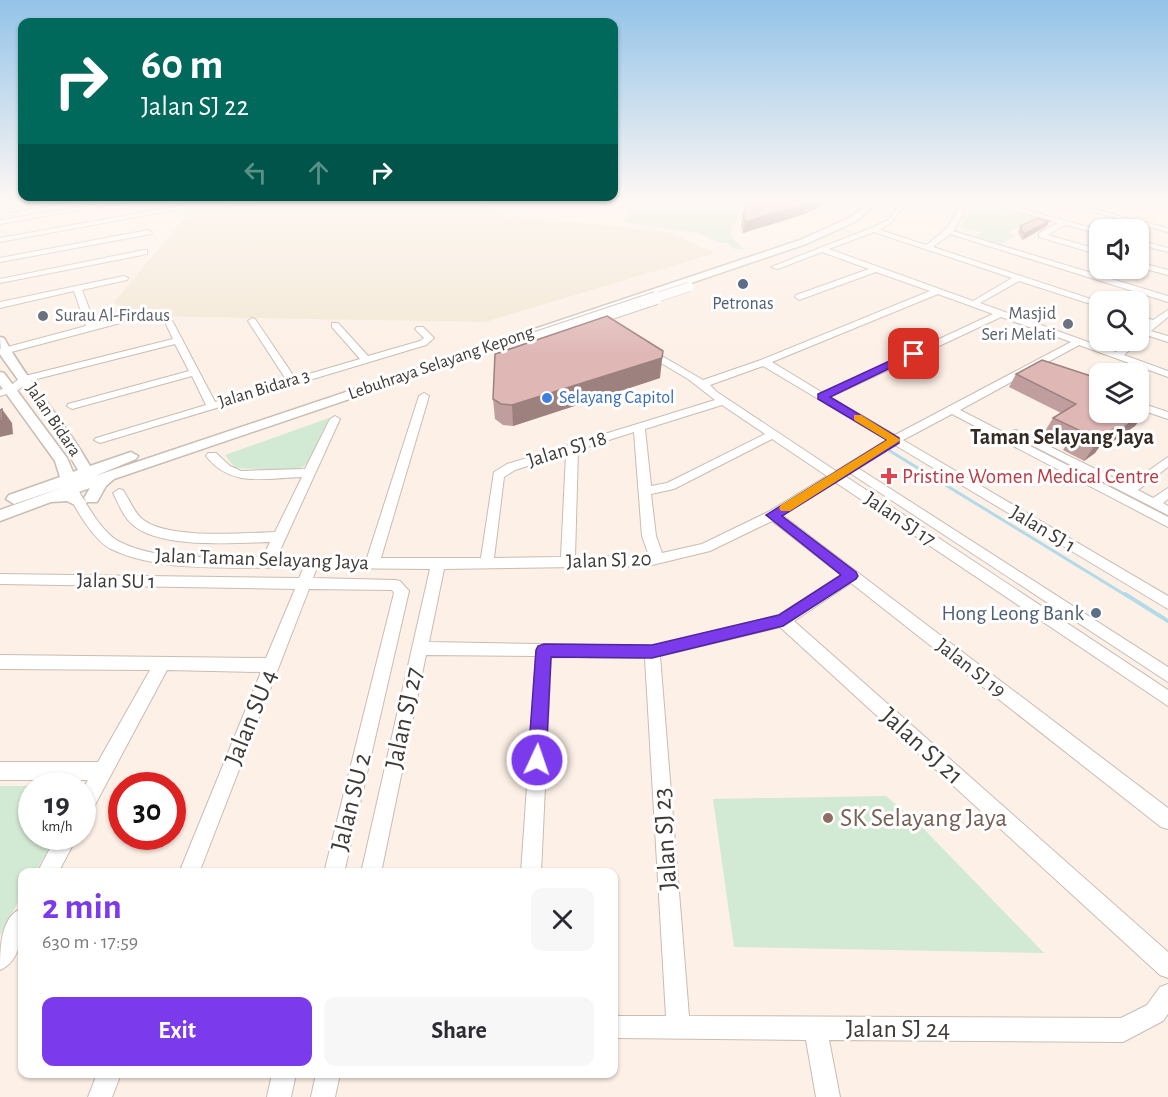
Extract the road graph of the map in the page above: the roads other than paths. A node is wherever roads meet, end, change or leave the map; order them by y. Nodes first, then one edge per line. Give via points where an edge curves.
1 (47, 251) edge
2 (760, 251) edge
3 (773, 251) edge
4 (795, 251) edge
5 (822, 251) edge
6 (833, 251) edge
7 (834, 251) edge
8 (928, 251) edge
9 (935, 251) edge
10 (1012, 251) edge
11 (144, 252) dead end
12 (0, 260) edge
13 (775, 267) dead end
14 (1149, 267) edge
15 (876, 269) junction
16 (1168, 273) edge
17 (124, 278) dead end
18 (1014, 280) junction
19 (0, 281) edge
20 (77, 288) junction
21 (937, 291) junction
22 (642, 297) junction
23 (799, 297) dead end
24 (1168, 299) edge
25 (976, 302) junction
26 (1089, 302) edge
27 (0, 304) edge
28 (1168, 313) edge
29 (1000, 314) junction
30 (121, 320) dead end
31 (252, 321) dead end
32 (169, 322) dead end
33 (1149, 322) edge
34 (1155, 324) junction
35 (335, 325) dead end
36 (610, 325) edge
37 (91, 327) junction
38 (420, 329) dead end
39 (1149, 329) edge
40 (1149, 335) edge
41 (1168, 339) edge
42 (178, 340) junction
43 (1078, 342) junction
44 (641, 347) edge
45 (1, 348) edge
46 (1122, 351) edge
47 (471, 352) junction
48 (1116, 356) junction
49 (364, 359) junction
50 (764, 362) junction
51 (195, 372) junction
52 (1168, 374) edge
53 (0, 376) edge
54 (25, 379) junction
55 (292, 381) junction
56 (702, 384) junction
57 (5, 391) edge
58 (424, 396) dead end
59 (822, 397) junction
60 (723, 401) junction
61 (72, 406) dead end
62 (212, 406) junction
63 (956, 407) junction
64 (1149, 409) edge
65 (1168, 416) edge
66 (335, 419) dead end
67 (639, 427) junction
68 (773, 434) junction
69 (100, 440) dead end
70 (895, 440) junction
71 (572, 448) junction
72 (77, 456) junction
73 (212, 456) dead end
74 (1168, 460) edge
75 (62, 461) junction
76 (117, 467) junction
77 (850, 468) junction
78 (310, 473) junction
79 (88, 476) junction
80 (836, 476) junction
81 (78, 491) junction
82 (645, 491) junction
83 (1129, 491) junction
84 (1168, 492) edge
85 (119, 493) dead end
86 (42, 494) junction
87 (1154, 504) junction
88 (0, 505) edge
89 (1168, 511) edge
90 (773, 515) junction
91 (0, 516) edge
92 (1168, 523) edge
93 (280, 537) junction
94 (657, 559) junction
95 (268, 561) junction
96 (313, 561) junction
97 (373, 562) junction
98 (568, 562) junction
99 (487, 563) junction
100 (438, 564) junction
101 (851, 576) junction
102 (0, 579) edge
103 (304, 583) junction
104 (402, 591) joint
105 (1168, 603) edge
106 (783, 620) junction
107 (419, 648) junction
108 (544, 650) junction
109 (652, 652) junction
110 (0, 662) edge
111 (162, 664) junction
112 (272, 665) junction
113 (1168, 675) edge
114 (1168, 699) edge
115 (0, 771) edge
116 (103, 771) junction
117 (96, 784) edge
118 (1168, 820) edge
119 (60, 850) edge
120 (50, 868) edge
121 (191, 868) edge
122 (335, 868) edge
123 (372, 868) edge
124 (531, 868) edge
125 (18, 925) edge
126 (0, 959) edge
127 (1168, 967) edge
128 (1168, 995) edge
129 (618, 1027) edge
130 (678, 1027) junction
131 (815, 1028) junction
132 (107, 1078) edge
133 (283, 1078) edge
134 (327, 1078) edge
135 (100, 1097) edge
136 (279, 1097) edge
137 (323, 1097) edge
138 (828, 1097) edge

1 - 12 street
2 - 76 main road, Lebuhraya Selayang Kepong
3 - 22 main road, Lebuhraya Selayang Kepong
4 - 47 main road, bridge via 510,347
5 - 13 street
6 - 15 street
7 - 25 street
8 - 18 street
9 - 18 street
10 - 24 street
11 - 19 street
14 - 16 street
15 - 21 street
15 - 23 street
17 - 20 street
18 - 25 street
18 - 26 street
20 - 27 street
20 - 37 street
21 - 25 street
21 - 50 street
22 - 36 street via 634,307 614,317
22 - 47 main road, Lebuhraya Selayang Kepong
25 - 29 street
28 - 34 street
29 - 43 street
29 - 59 street
30 - 37 street
31 - 55 street
32 - 42 street
33 - 34 street
34 - 39 street
35 - 49 street
37 - 45 street
38 - 49 street, Jalan Bidara 3 via 429,339
40 - 41 street
42 - 51 street
42 - 54 street
43 - 48 street
43 - 63 street, Jalan SJ 20 via 1041,366
44 - 56 street, Jalan SJ 17
45 - 54 main road, Jalan Bidara
46 - 48 street
47 - 76 main road, Lebuhraya Selayang Kepong
48 - 52 street
49 - 55 street, Jalan Bidara 3
50 - 56 street
50 - 59 street, Jalan SJ 1
51 - 61 street
51 - 62 street
53 - 57 main road, Jalan Bidara
54 - 57 street
54 - 72 main road, Jalan Bidara
55 - 62 street, Jalan Bidara 3
56 - 60 street, Jalan SJ 17
57 - 75 main road, Jalan Bidara
58 - 97 street
59 - 70 street, Jalan SJ 1
60 - 67 street, Jalan SJ 18
60 - 68 street, Jalan SJ 17
62 - 69 street, Jalan Bidara 3
63 - 70 street, Jalan SJ 20
63 - 83 street
63 - 92 street
64 - 65 street
66 - 78 street
67 - 71 street, Jalan SJ 18
67 - 82 street
68 - 80 street, Jalan SJ 17
68 - 82 street via 670,486
70 - 77 street, Jalan SJ 20
70 - 105 street, Jalan SJ 1
71 - 98 street
71 - 99 street, Jalan SJ 18 via 511,467 498,475
72 - 76 main road
72 - 79 main road, Jalan Bidara
73 - 78 street via 225,469 239,475
74 - 83 street
75 - 81 main road, Jalan Bidara
75 - 86 main road
76 - 79 main road, Lebuhraya Selayang Kepong
76 - 81 main road via 100,483
77 - 80 street, Jalan SJ 20
77 - 113 street, Jalan SJ 17
78 - 93 street
79 - 81 main road, Lebuhraya Selayang Kepong
80 - 90 street, Jalan SJ 20
80 - 114 street, Jalan SJ 17
81 - 86 main road, Lebuhraya Selayang Kepong
81 - 86 main road via 69,496
81 - 95 street, Jalan Taman Selayang Jaya via 85,515 114,545 148,556 190,561
82 - 94 street via 649,536
83 - 87 street
84 - 87 street
85 - 93 street via 140,524 153,531 200,538
86 - 88 main road, Lebuhraya Selayang Kepong
86 - 91 main road, Lebuhraya Selayang Kepong
87 - 89 street
90 - 94 street, Jalan SJ 20 via 705,548
90 - 101 street, Jalan SJ 19
93 - 95 street
94 - 98 street, Jalan SJ 20
95 - 96 street, Jalan Taman Selayang Jaya
96 - 97 street, Jalan Taman Selayang Jaya
96 - 103 street, Jalan SU 4
97 - 100 street, Jalan Taman Selayang Jaya
98 - 99 street, Jalan SJ 20
99 - 100 street, Jalan SJ 20
100 - 107 street, Jalan SJ 27
101 - 106 street
101 - 118 street, Jalan SJ 19
102 - 103 street, Jalan SU 1
103 - 104 street, Jalan SU 1 via 395,585
103 - 112 street, Jalan SU 4
104 - 122 street, Jalan SU 2
106 - 109 street
106 - 127 street, Jalan SJ 21
107 - 108 street
107 - 123 street, Jalan SJ 27
108 - 109 street
108 - 124 street
109 - 130 street, Jalan SJ 23
110 - 111 street
111 - 112 street
111 - 116 street
112 - 121 street, Jalan SU 4
115 - 116 street
116 - 117 street
119 - 120 street
125 - 126 street
128 - 131 street, Jalan SJ 24 via 1155,1013 1123,1030
129 - 130 street, Jalan SJ 24
130 - 131 street, Jalan SJ 24
131 - 138 street
132 - 135 street
133 - 136 street
134 - 137 street

